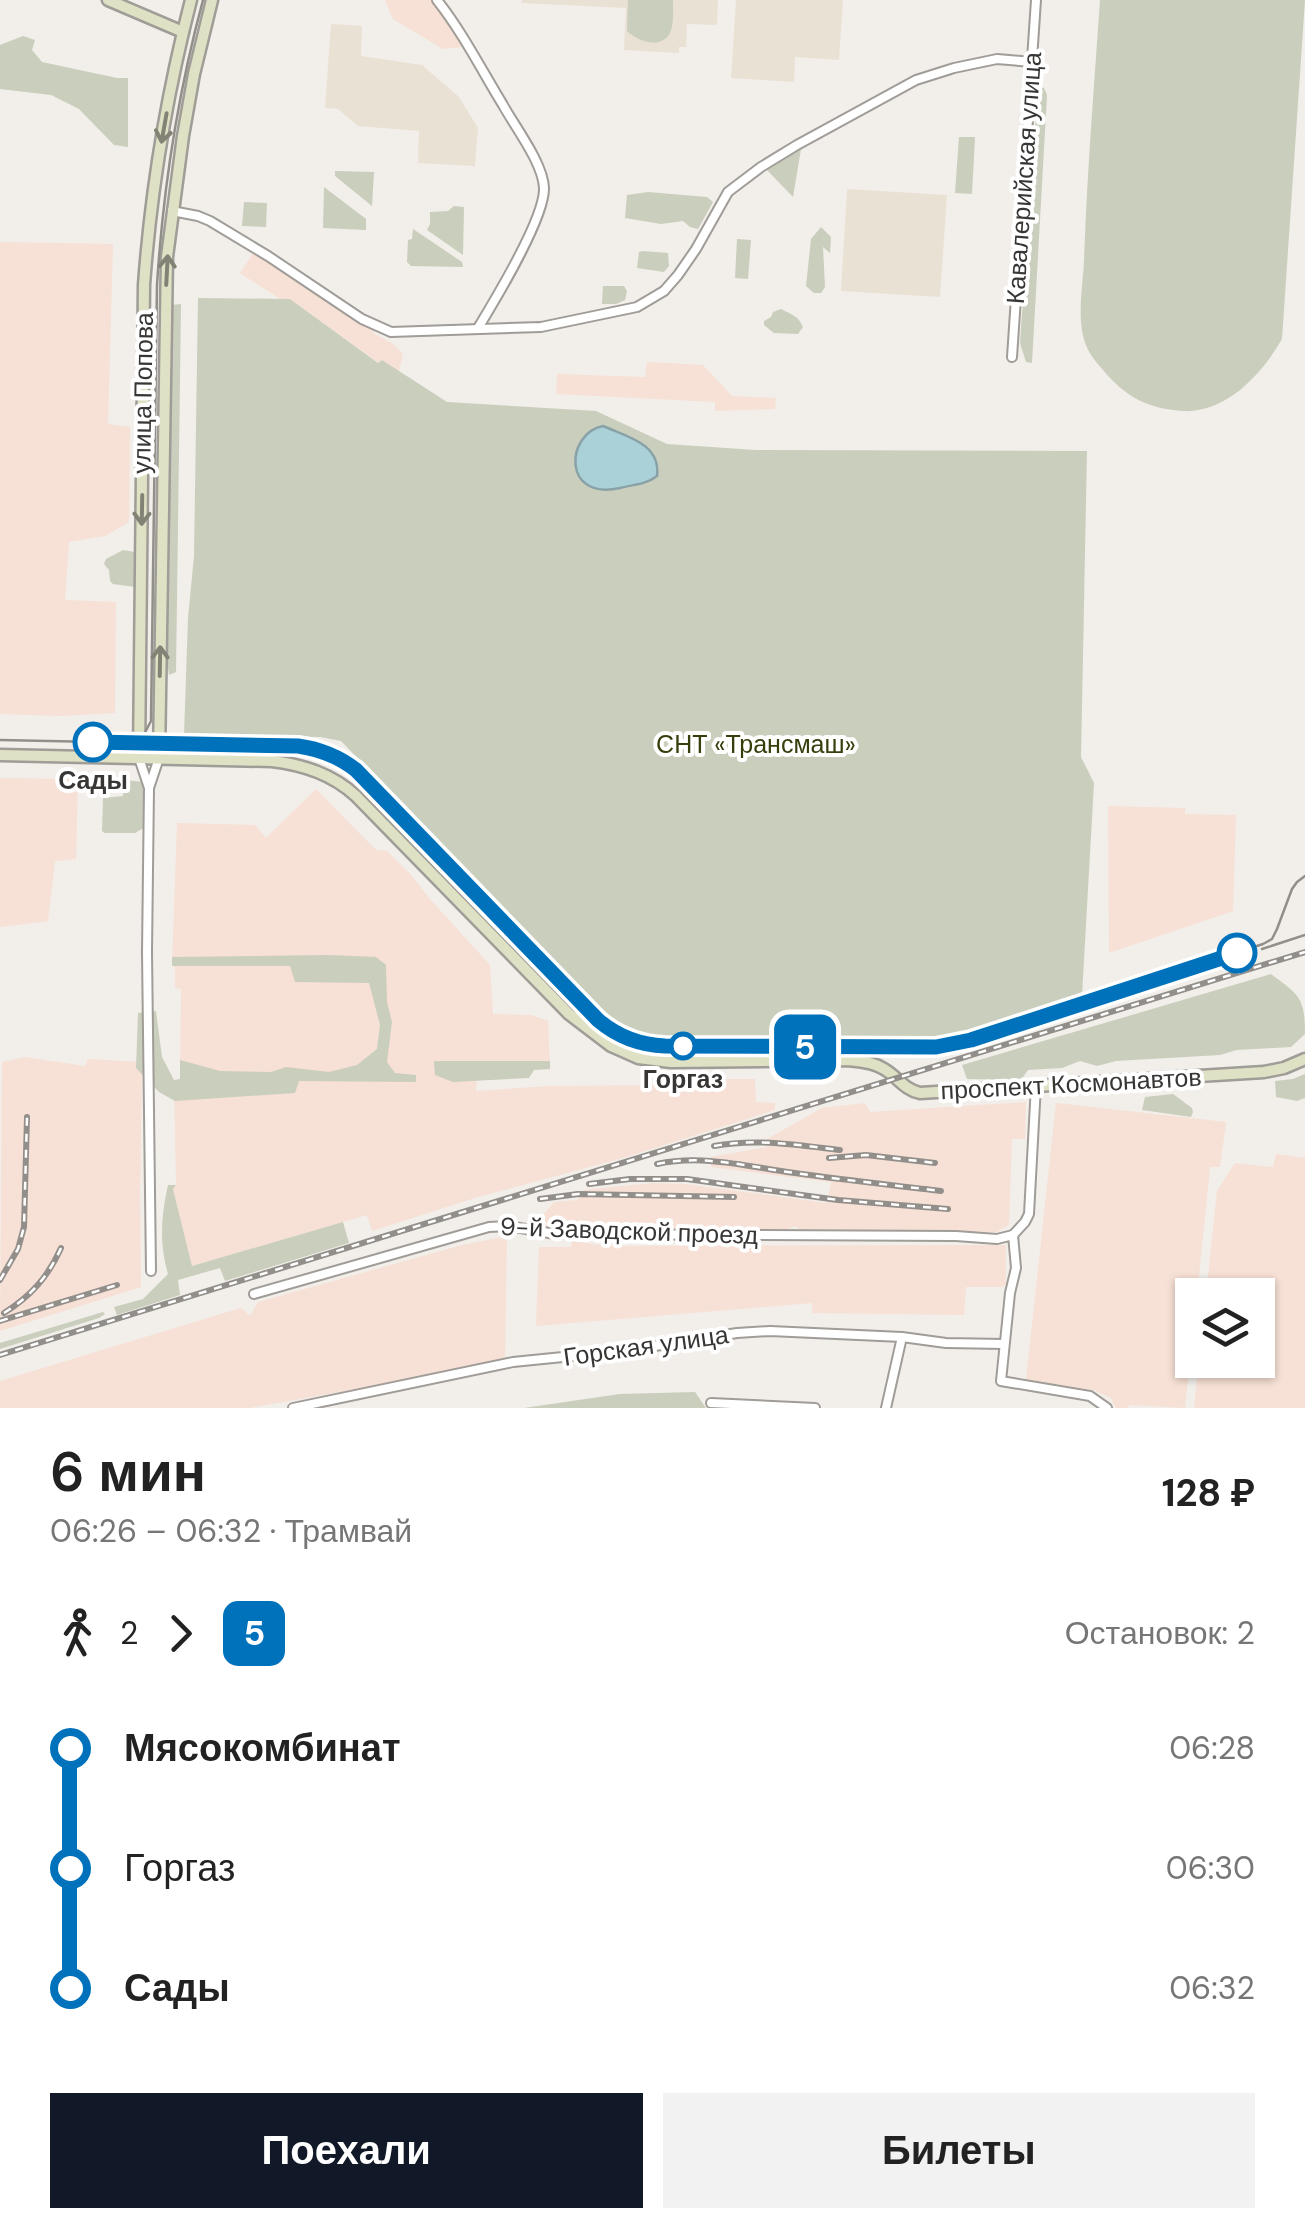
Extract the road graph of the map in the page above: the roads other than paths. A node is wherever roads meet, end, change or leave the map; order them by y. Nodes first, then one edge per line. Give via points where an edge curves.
1 (108, 0) edge
2 (191, 0) edge
3 (212, 0) edge
4 (437, 0) edge
5 (1036, 0) edge
6 (183, 32) junction
7 (1032, 62) junction
8 (172, 211) junction
9 (478, 328) junction
10 (1012, 356) dead end
11 (141, 542) junction
12 (161, 542) junction
13 (0, 755) edge
14 (139, 758) junction
15 (158, 758) junction
16 (149, 788) junction
17 (1305, 1060) edge
18 (1036, 1085) junction
19 (1013, 1235) junction
20 (150, 1272) dead end
21 (254, 1294) dead end
22 (902, 1337) junction
23 (1004, 1344) junction
24 (711, 1402) dead end
25 (293, 1408) edge
26 (815, 1408) edge
27 (886, 1408) edge
28 (1107, 1408) edge

1 - 6 main road
2 - 6 main road, улица Попова
3 - 8 main road, улица Попова
4 - 9 street via 530,152 544,188 524,244
5 - 7 street, Кавалерийская улица
6 -> 11 main road, улица Попова via 144,285
7 - 9 street via 997,59 916,80 761,167 728,192 664,291 636,307 541,327
7 - 10 street, Кавалерийская улица
8 - 9 street via 210,221 378,328
12 -> 8 main road, улица Попова
11 - 12 main road
11 - 14 main road, улица Попова
15 -> 12 main road, улица Попова
13 - 14 main road, проспект Космонавтов
14 - 15 main road, проспект Космонавтов
14 - 16 street, улица Попова
15 - 16 street, улица Попова
15 - 18 main road, проспект Космонавтов via 284,762 339,782 569,1014 625,1054 671,1062 869,1062 920,1093
16 - 20 street, улица Попова
17 - 18 main road, проспект Космонавтов via 1264,1072
18 - 19 street via 1029,1214
19 - 21 street, 9-й Заводской проезд via 555,1234 488,1227
19 - 23 street via 1016,1268
22 - 23 street, Горская улица
22 - 25 street, Горская улица via 737,1334 513,1362
22 - 27 street
23 - 28 street via 1001,1381 1090,1396
24 - 26 street

